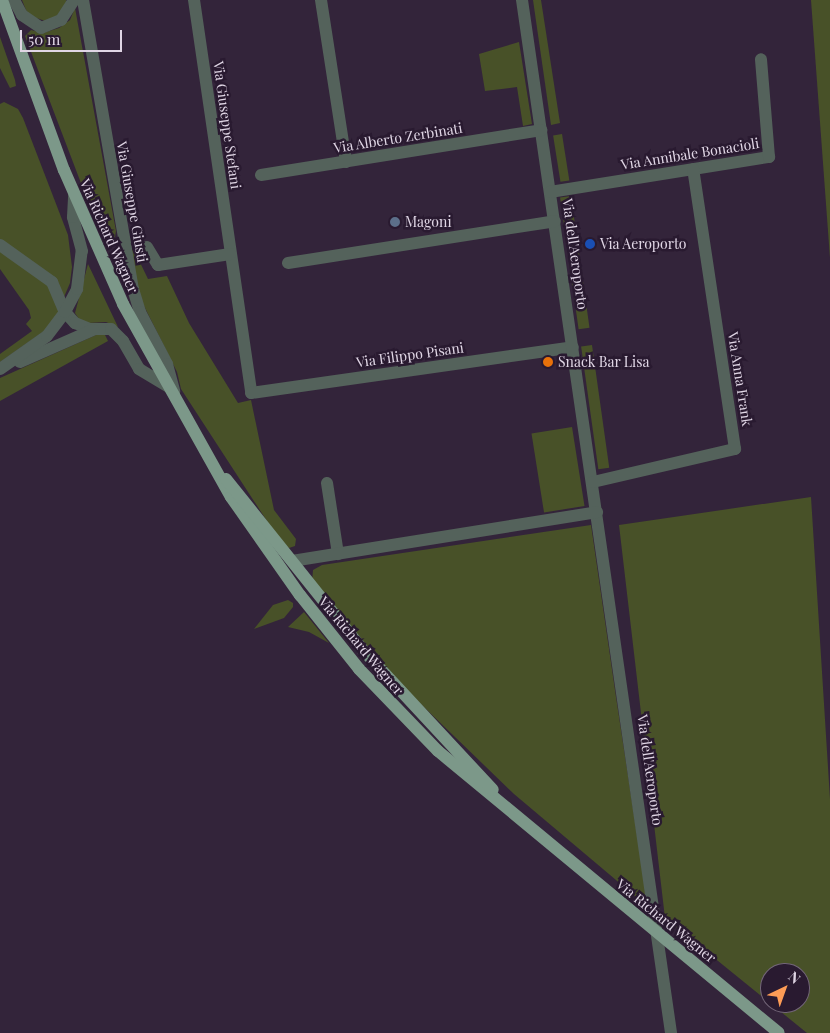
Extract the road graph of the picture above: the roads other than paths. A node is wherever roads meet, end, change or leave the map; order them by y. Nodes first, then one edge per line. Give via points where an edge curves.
1 (2, 0) edge
2 (14, 0) edge
3 (74, 0) edge
4 (83, 0) edge
5 (194, 0) edge
6 (321, 0) edge
7 (522, 0) edge
8 (761, 59) dead end
9 (541, 130) junction
10 (346, 162) junction
11 (693, 169) junction
12 (260, 175) dead end
13 (550, 192) junction
14 (74, 194) junction
15 (555, 221) junction
16 (0, 245) edge
17 (147, 247) dead end
18 (230, 254) junction
19 (288, 264) dead end
20 (66, 312) junction
21 (99, 328) junction
22 (573, 347) junction
23 (0, 370) edge
24 (169, 387) junction
25 (251, 393) joint
26 (177, 401) junction
27 (218, 471) junction
28 (593, 482) junction
29 (327, 483) dead end
30 (597, 512) junction
31 (338, 554) junction
32 (292, 561) junction
33 (513, 813) junction
34 (672, 1033) edge
35 (779, 1033) edge

1 - 14 main road, Via Richard Wagner
2 - 3 street via 22,14 41,28 60,20
4 - 26 street, Via Giuseppe Giusti via 133,289 143,318 167,364
5 - 18 street, Via Giuseppe Stefani
6 - 10 street
7 - 9 street, Via dell'Aeroporto
8 - 11 street, Via Annibale Bonacioli via 769,157
9 - 10 street, Via Alberto Zerbinati
9 - 13 street, Via dell'Aeroporto
10 - 12 street, Via Alberto Zerbinati
11 - 13 street, Via Annibale Bonacioli
11 - 28 street, Via Anna Frank via 735,449
13 - 15 street, Via dell'Aeroporto
14 - 20 street via 73,217 82,251 76,289
14 - 24 main road, Via Richard Wagner via 123,304
15 - 19 street
15 - 22 street, Via dell'Aeroporto
16 - 20 street via 52,282
17 - 18 street via 158,264
18 - 25 street, Via Giuseppe Stefani
20 - 21 street via 81,327
20 - 23 street via 47,336
21 - 23 street
21 - 24 street via 111,329 118,334 139,368
22 - 25 street, Via Filippo Pisani
22 - 28 street, Via dell'Aeroporto
24 - 26 main road, Via Richard Wagner
26 - 27 main road, Via Richard Wagner
27 - 32 main road, Via Richard Wagner via 241,494
27 - 33 main road, Via Richard Wagner via 247,521 358,669 438,751
28 - 30 street, Via dell'Aeroporto
29 - 31 street
30 - 31 street
30 - 34 street, Via dell'Aeroporto
31 - 32 street
32 - 33 main road, Via Richard Wagner via 368,657
33 - 35 main road, Via Richard Wagner

